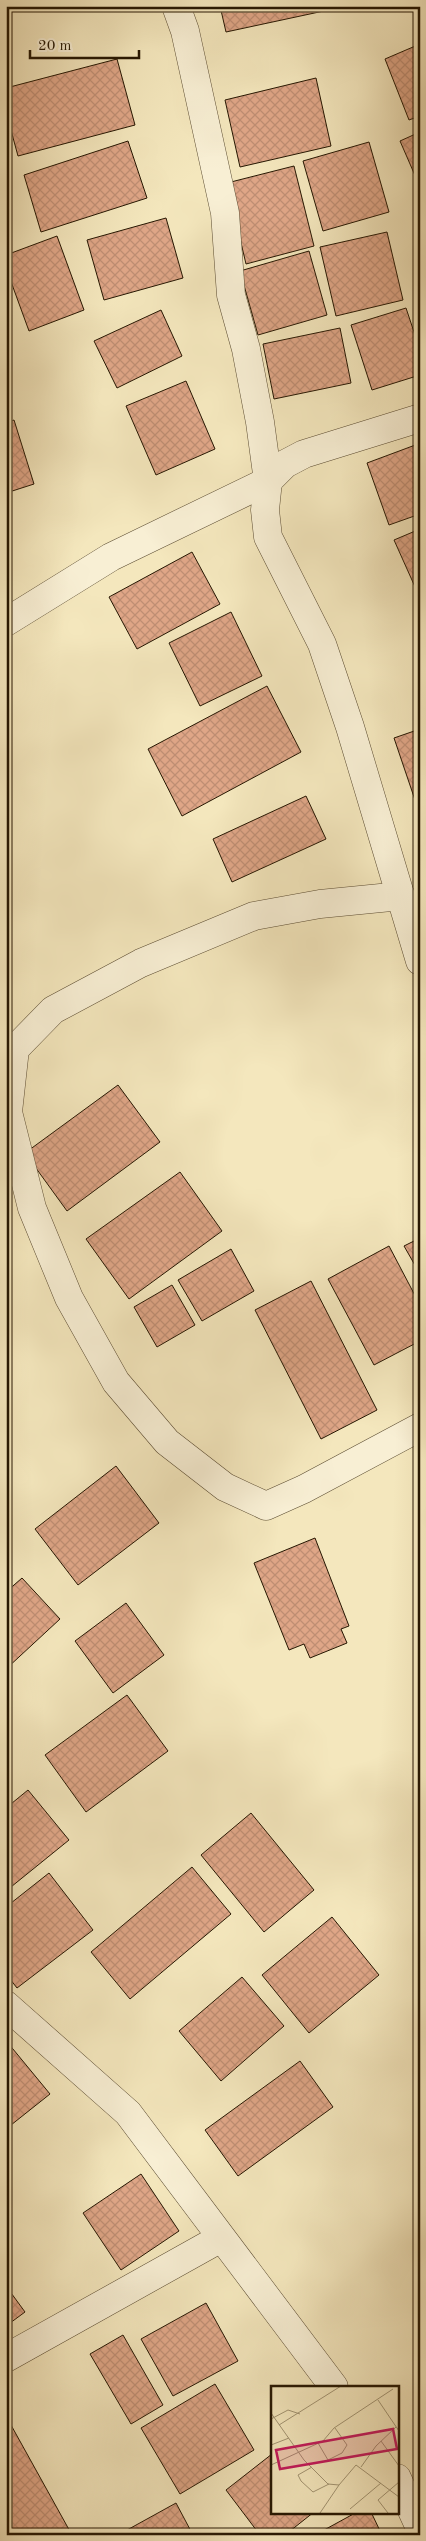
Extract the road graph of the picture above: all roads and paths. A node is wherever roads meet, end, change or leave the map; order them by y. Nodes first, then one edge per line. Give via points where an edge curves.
1 (176, 6) edge
2 (420, 418) edge
3 (268, 481) junction
4 (6, 622) edge
5 (401, 896) junction
6 (420, 961) edge
7 (420, 1427) edge
8 (6, 2005) edge
9 (221, 2238) junction
10 (6, 2358) edge
11 (333, 2386) edge
12 (398, 2480) edge
13 (420, 2528) edge

1 - 3 street via 185,31 225,213 231,295 246,349
2 - 3 street via 304,454 286,464
3 - 4 street via 111,557
3 - 5 street via 265,510 268,537 322,644
5 - 6 street
5 - 7 street via 320,904 254,916 141,963 53,1010 15,1049 8,1112 32,1208 69,1298 116,1382 166,1442 217,1482 266,1506
8 - 9 street via 128,2113
9 - 10 street
9 - 11 street
12 - 13 street

